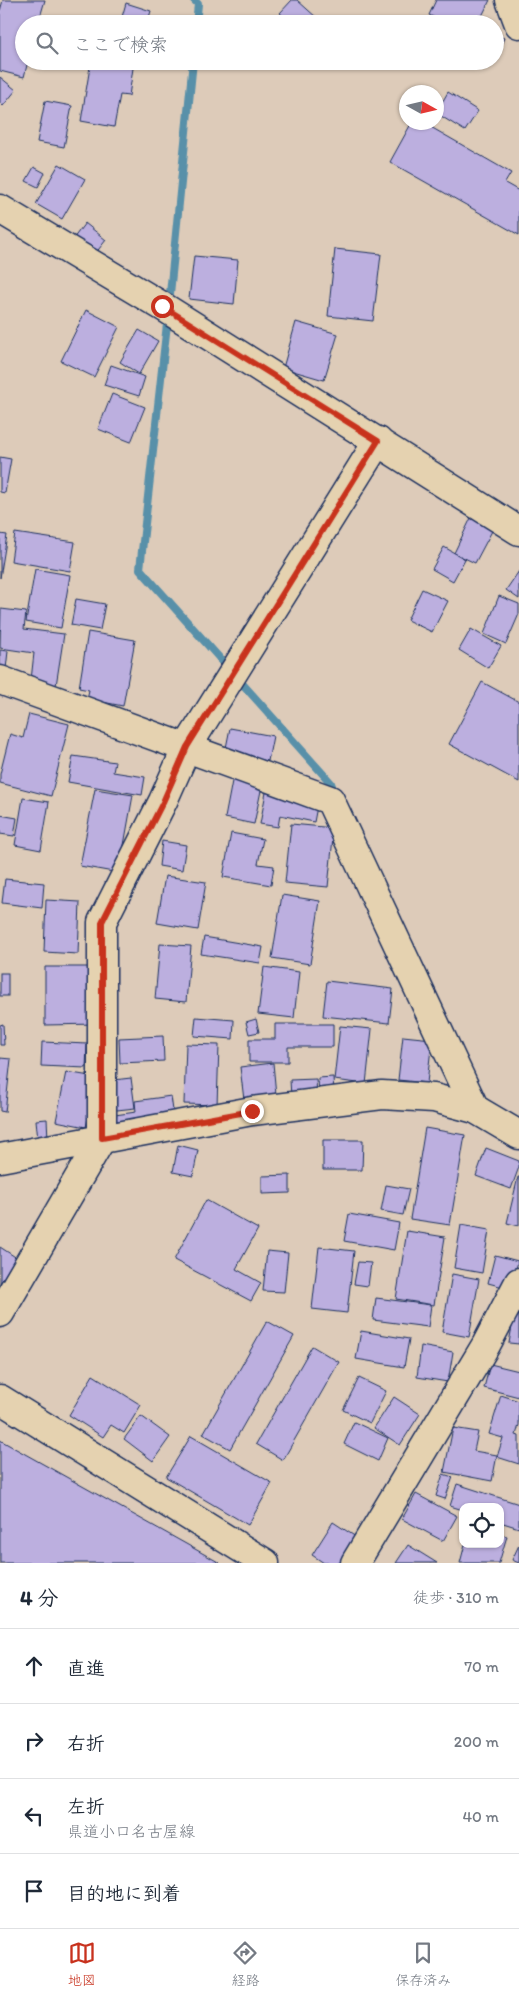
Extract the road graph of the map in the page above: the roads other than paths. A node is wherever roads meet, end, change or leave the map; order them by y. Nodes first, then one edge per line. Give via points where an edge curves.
1 (510, 0) edge
2 (519, 24) edge
3 (0, 209) edge
4 (378, 441) junction
5 (519, 531) edge
6 (0, 680) edge
7 (187, 747) junction
8 (475, 1109) junction
9 (519, 1136) edge
10 (102, 1138) junction
11 (0, 1158) edge
12 (519, 1282) edge
13 (0, 1313) edge
14 (0, 1399) edge
15 (265, 1563) edge
16 (356, 1563) edge

1 - 2 street
3 - 4 street
4 - 5 street
4 - 7 street
6 - 7 street
7 - 8 street via 330,800
7 - 10 street via 102,922
8 - 9 street
8 - 10 street via 434,1098 382,1095 252,1111
10 - 11 street
10 - 13 street
12 - 16 street via 486,1345
14 - 15 street

